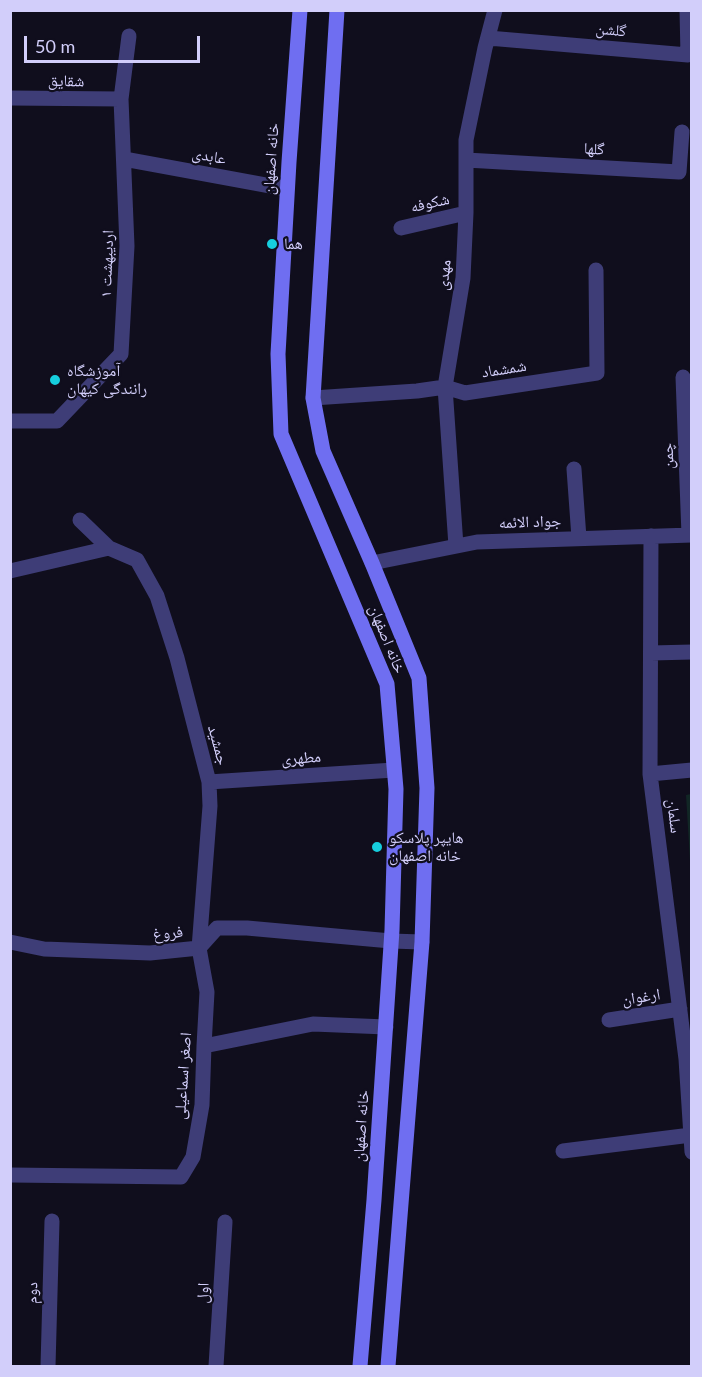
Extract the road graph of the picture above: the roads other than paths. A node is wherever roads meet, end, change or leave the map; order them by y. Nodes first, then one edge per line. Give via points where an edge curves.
1 (300, 10) edge
2 (337, 10) edge
3 (495, 10) edge
4 (687, 10) edge
5 (129, 36) dead end
6 (488, 38) junction
7 (10, 98) edge
8 (121, 99) junction
9 (682, 132) dead end
10 (124, 159) junction
11 (466, 160) junction
12 (287, 189) junction
13 (466, 213) junction
14 (401, 228) dead end
15 (596, 270) dead end
16 (683, 376) dead end
17 (445, 387) junction
18 (313, 399) junction
19 (10, 421) edge
20 (574, 469) dead end
21 (80, 520) dead end
22 (690, 535) edge
23 (651, 536) junction
24 (579, 538) junction
25 (456, 546) junction
26 (109, 548) junction
27 (372, 563) junction
28 (10, 571) edge
29 (692, 652) edge
30 (651, 653) junction
31 (394, 770) junction
32 (692, 770) edge
33 (650, 774) junction
34 (209, 782) junction
35 (391, 941) junction
36 (10, 942) edge
37 (422, 942) junction
38 (199, 948) junction
39 (680, 1009) junction
40 (609, 1020) dead end
41 (386, 1027) junction
42 (204, 1046) junction
43 (691, 1135) edge
44 (562, 1151) dead end
45 (692, 1152) edge
46 (10, 1175) edge
47 (52, 1221) dead end
48 (225, 1221) dead end
49 (48, 1366) edge
50 (216, 1366) edge
51 (360, 1366) edge
52 (388, 1366) edge

1 - 12 main road, خانه اصفهان
2 - 18 main road, خانه اصفهان
3 - 6 street, مهدی
4 - 6 street, گلشن via 688,55
5 - 8 street, اردیبهشت ۱
6 - 11 street, مهدی via 466,141
7 - 8 street, شقایق
8 - 10 street, اردیبهشت ۱
9 - 11 street, گلها via 679,172
10 - 12 street, عابدی
10 - 19 street, اردیبهشت ۱ via 127,246 121,354 57,421
11 - 13 street, مهدی
12 - 31 main road, خانه اصفهان via 278,354 281,434 387,684
13 - 14 street, شکوفه
13 - 17 street, مهدی via 463,278
15 - 17 street, شمشماد via 597,373 465,393
16 - 22 street, چمن
17 - 18 street, شمشماد
17 - 25 street, مهدی
18 - 27 main road, خانه اصفهان via 323,451
20 - 24 street
21 - 26 street
22 - 23 street, جواد الائمه
23 - 24 street, جواد الائمه
23 - 30 street, سلمان
24 - 25 street, جواد الائمه
25 - 27 street, جواد الائمه
26 - 28 street
26 - 34 street, جمشید via 137,560 157,596
27 - 37 main road, خانه اصفهان via 419,678 427,788
29 - 30 street
30 - 33 street, سلمان
31 - 34 street, مطهری
31 - 35 main road, خانه اصفهان
32 - 33 street
33 - 39 street, سلمان
34 - 38 street, جمشید
35 - 37 street
35 - 38 street, فروغ via 217,928
35 - 41 main road, خانه اصفهان
36 - 38 street, فروغ via 44,949 150,953
37 - 52 main road, خانه اصفهان
38 - 42 street, اصغر اسماعیلی via 207,992
39 - 40 street, ارغوان
39 - 43 street, سلمان
41 - 42 street via 313,1024
41 - 51 main road, خانه اصفهان
42 - 46 street, اصغر اسماعیلی via 202,1105 193,1157 181,1177
43 - 44 street
43 - 45 street, سلمان
47 - 49 street, دوم
48 - 50 street, اول

